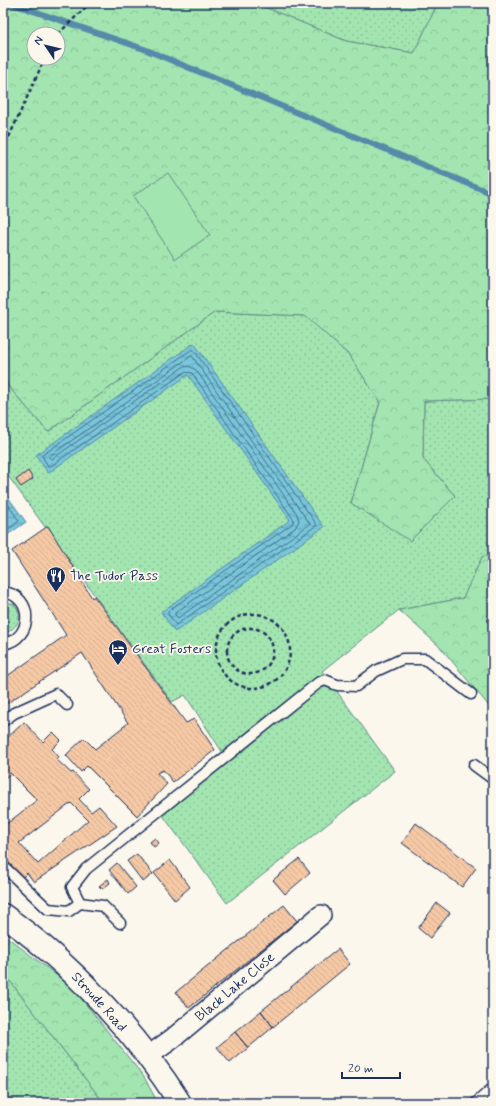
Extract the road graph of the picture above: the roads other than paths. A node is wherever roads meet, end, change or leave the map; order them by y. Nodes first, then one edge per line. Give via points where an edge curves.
1 (3, 592) edge
2 (3, 644) edge
3 (471, 694) dead end
4 (67, 705) dead end
5 (3, 721) edge
6 (474, 765) dead end
7 (493, 779) edge
8 (3, 866) edge
9 (80, 903) junction
10 (3, 915) edge
11 (321, 915) dead end
12 (120, 923) dead end
13 (147, 1057) junction
14 (493, 1088) edge
15 (180, 1103) edge
16 (476, 1103) edge

1 - 2 lane via 15,596 22,603 27,621 18,637
3 - 9 lane via 425,659 402,659 376,671 356,686 325,680 318,683 86,870 72,887
4 - 5 lane via 56,694 14,713
6 - 7 lane
8 - 9 lane via 48,909 69,910
9 - 12 lane via 103,906
10 - 13 street, Stroude Road via 51,952 86,986
11 - 13 street, Black Lake Close
13 - 15 street, Stroude Road
14 - 16 lane

